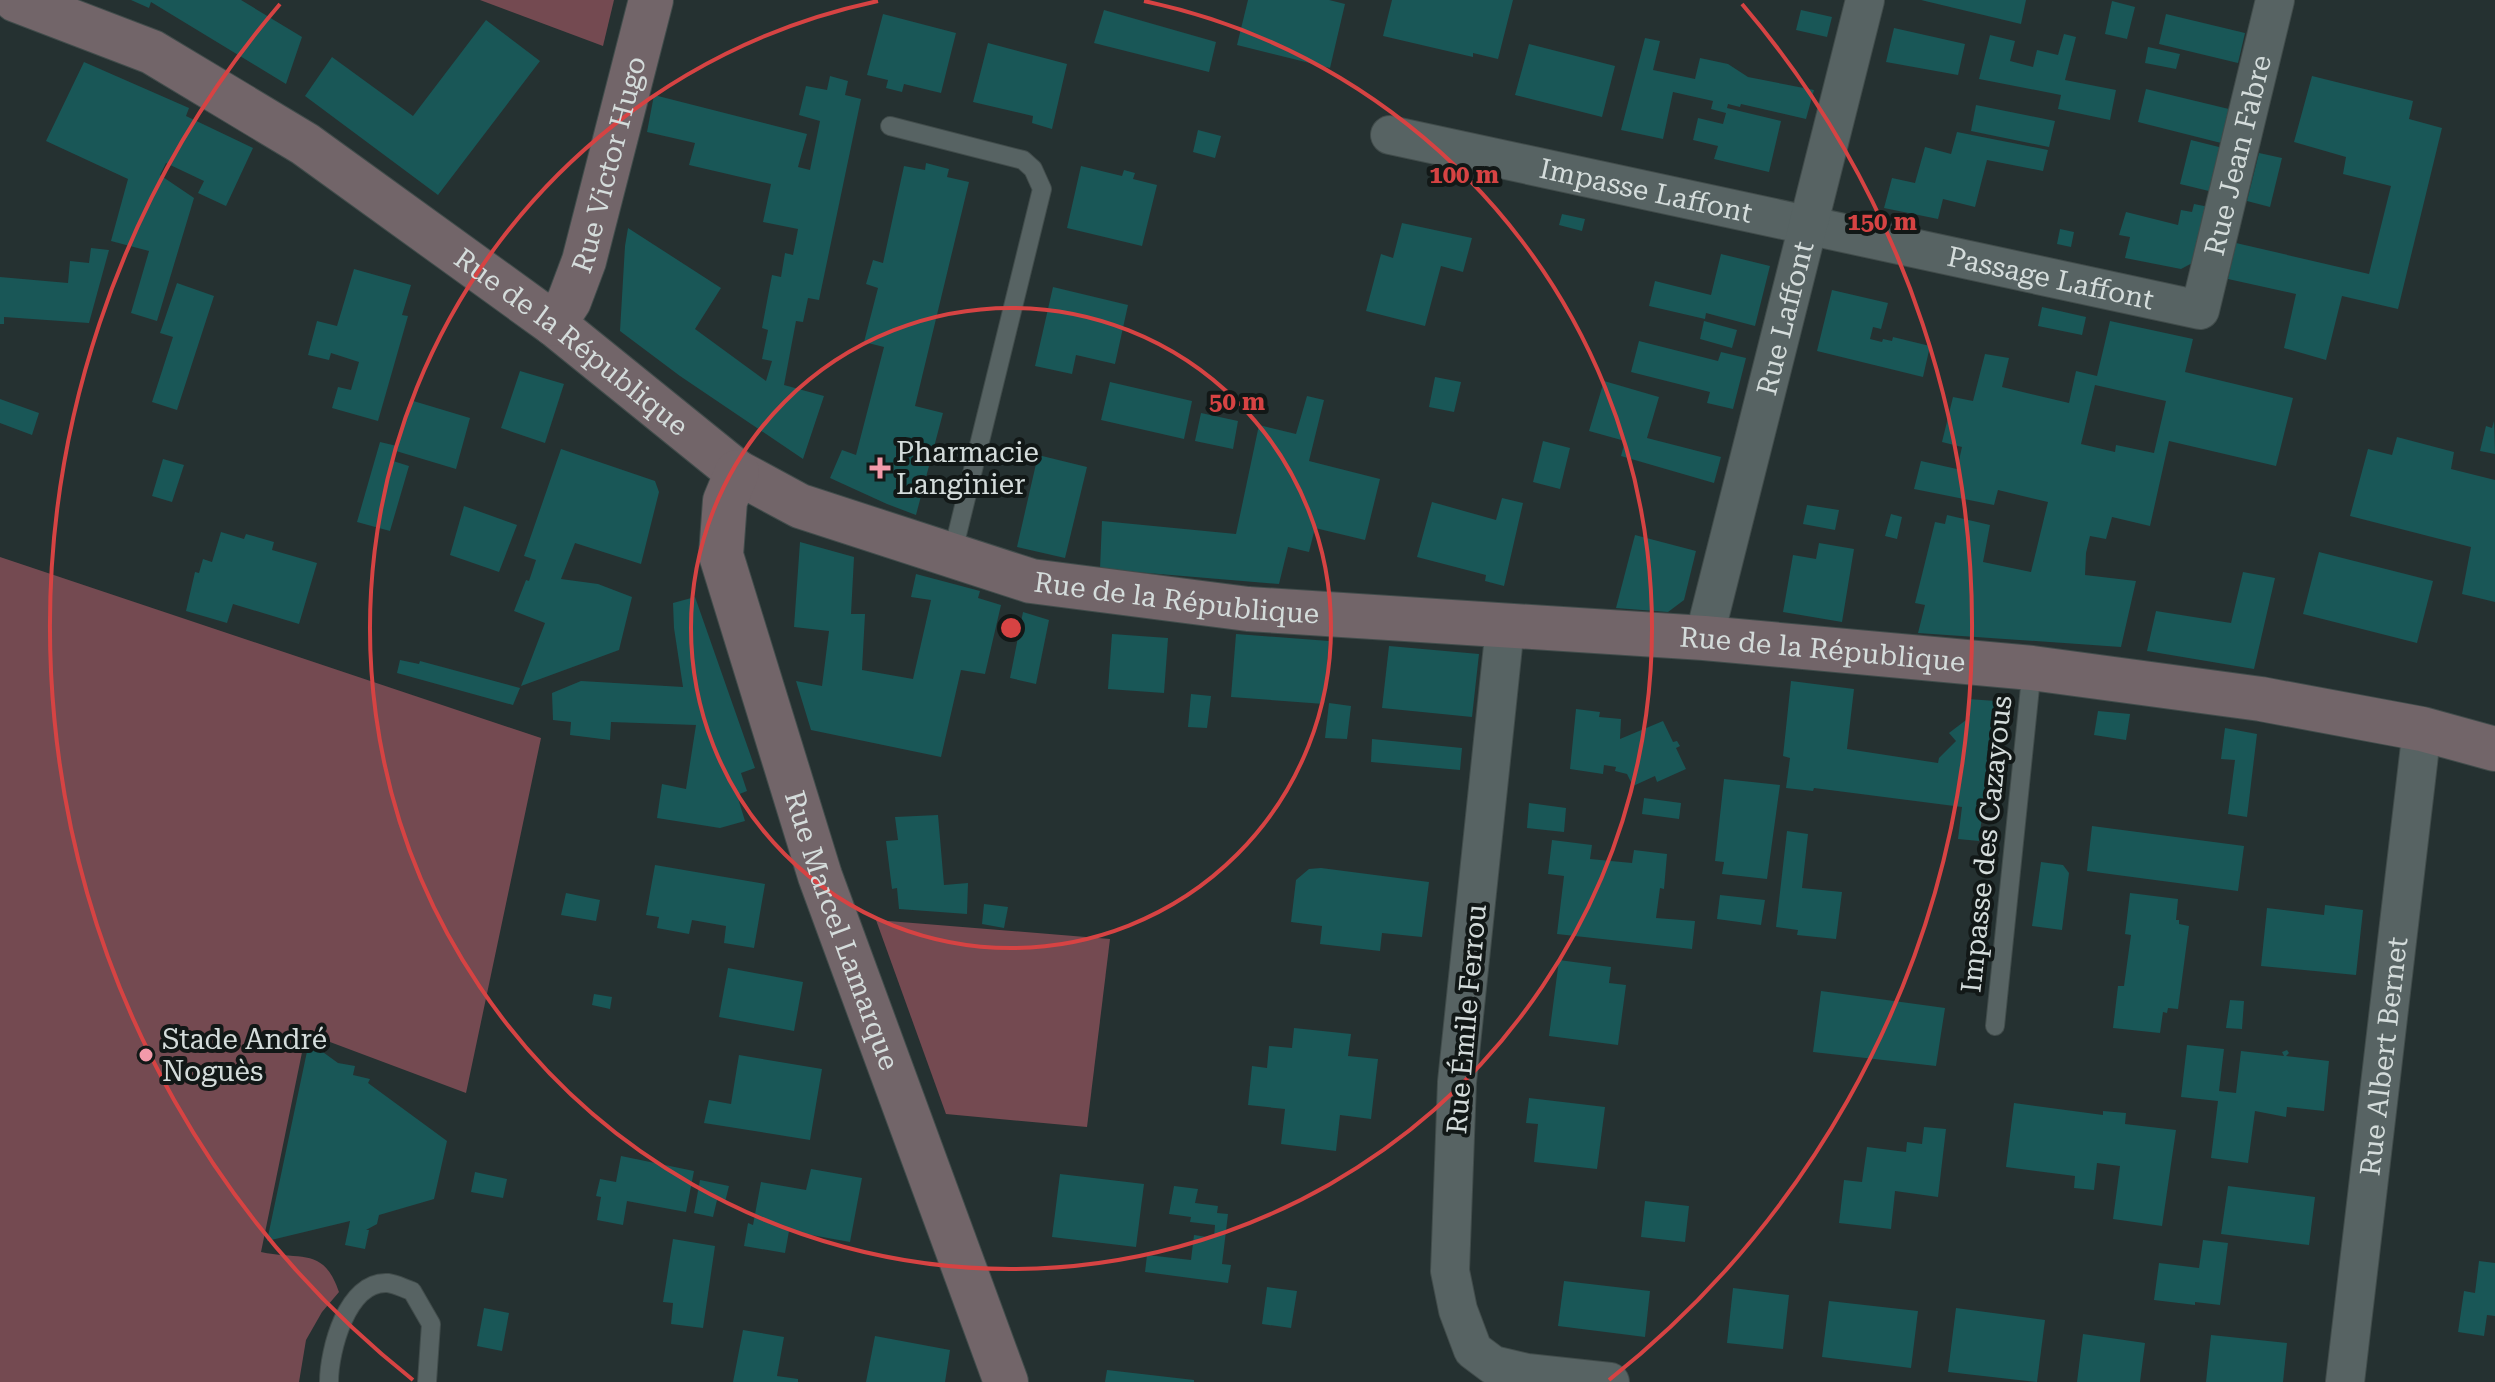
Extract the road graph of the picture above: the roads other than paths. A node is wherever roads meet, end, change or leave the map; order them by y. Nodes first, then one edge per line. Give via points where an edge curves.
1 (16, 0) edge
2 (651, 0) edge
3 (1865, 0) edge
4 (2275, 0) edge
5 (890, 126) dead end
6 (1390, 135) dead end
7 (1810, 224) junction
8 (2200, 310) joint
9 (554, 324) junction
10 (737, 472) junction
11 (952, 555) junction
12 (1505, 627) junction
13 (1704, 638) junction
14 (2032, 668) junction
15 (2422, 729) junction
16 (2495, 749) edge
17 (1995, 1026) dead end
18 (329, 1382) edge
19 (427, 1382) edge
20 (1006, 1382) edge
21 (1610, 1382) edge
22 (2345, 1382) edge

1 - 9 street, Rue de la République via 152,52 305,144
2 - 9 street, Rue Victor Hugo via 584,261
3 - 7 street, Rue Laffont
4 - 8 street, Rue Jean Fabre
5 - 11 lane via 1023,160 1042,189
6 - 7 street, Impasse Laffont
7 - 8 street, Passage Laffont
7 - 13 street, Rue Laffont
9 - 10 street, Rue de la République
10 - 11 street, Rue de la République via 800,506
10 - 20 street, Rue Marcel Lamarque via 725,501 721,555 820,876
11 - 12 street, Rue de la République via 1031,581 1248,609
12 - 13 street, Rue de la République
12 - 21 street, Rue Émile Ferrou via 1457,1082 1450,1271 1473,1350 1493,1365
13 - 14 street, Rue de la République
14 - 15 street, Rue de la République via 2239,695
14 - 17 lane, Impasse des Cazayous
15 - 16 street, Rue de la République
15 - 22 street, Rue Albert Bernet
18 - 19 lane via 343,1317 363,1291 387,1283 412,1291 431,1324

